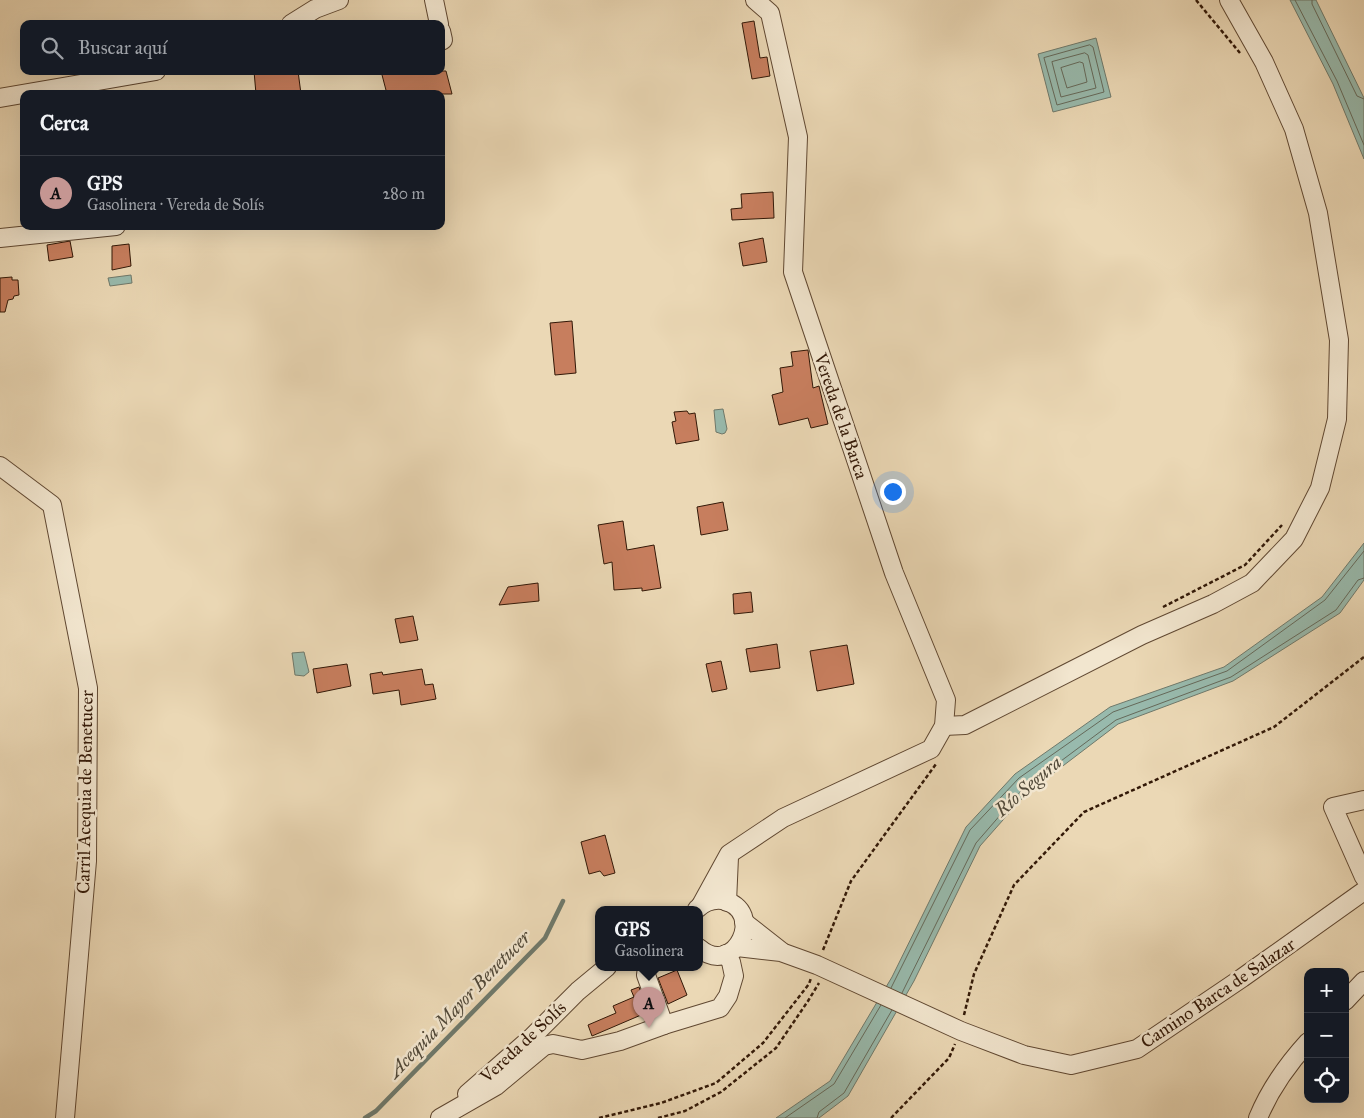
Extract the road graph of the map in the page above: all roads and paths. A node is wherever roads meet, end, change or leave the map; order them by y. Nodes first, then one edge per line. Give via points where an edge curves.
1 (339, 0) edge
2 (434, 0) edge
3 (755, 0) edge
4 (1196, 0) edge
5 (1229, 0) edge
6 (298, 20) edge
7 (438, 20) edge
8 (1243, 57) dead end
9 (133, 75) edge
10 (46, 90) edge
11 (20, 95) edge
12 (0, 98) edge
13 (77, 230) edge
14 (0, 238) edge
15 (0, 466) edge
16 (1287, 520) dead end
17 (1160, 609) dead end
18 (1364, 657) edge
19 (944, 726) junction
20 (936, 764) dead end
21 (1364, 800) edge
22 (729, 854) junction
23 (1364, 877) edge
24 (1364, 892) edge
25 (727, 902) junction
26 (700, 906) edge
27 (701, 906) edge
28 (744, 922) junction
29 (703, 950) edge
30 (732, 950) junction
31 (781, 952) junction
32 (822, 967) junction
33 (602, 971) edge
34 (646, 971) edge
35 (1364, 981) edge
36 (1349, 997) edge
37 (664, 1025) junction
38 (960, 1031) junction
39 (1304, 1047) edge
40 (65, 1118) edge
41 (440, 1118) edge
42 (600, 1118) edge
43 (658, 1118) edge
44 (891, 1118) edge
45 (1258, 1118) edge

1 - 6 street
2 - 7 street
3 - 19 street, Vereda de la Barca via 770,13 798,137 793,272 894,573 946,700
4 - 8 path
5 - 19 street via 1264,62 1294,129 1318,213 1339,340 1337,419 1320,488 1294,539 1252,583 965,725
9 - 10 street
11 - 12 street
13 - 14 street
15 - 40 street, Carril Acequia de Benetucer via 52,505 88,688 87,861
16 - 17 path via 1246,565
18 - 38 path via 1274,727 1084,812 1014,884 974,974
19 - 22 street, Vereda de la Barca via 931,748 783,818
20 - 32 path via 851,881
21 - 23 street via 1333,807
22 - 25 street
22 - 26 street
24 - 38 street, Camino Barca de Salazar via 1137,1049 1071,1065 1024,1055
25 - 27 street via 709,901
25 - 28 street, Camino Barca de Salazar via 741,913
28 - 30 street via 742,939
28 - 31 street, Camino Barca de Salazar
29 - 30 street, Camino Barca de Salazar via 718,956
30 - 31 street, Camino Barca de Salazar
30 - 37 street via 734,976 728,996 720,1008
31 - 32 street, Camino Barca de Salazar
32 - 38 street, Camino Barca de Salazar
32 - 42 path via 763,1043 716,1083 661,1103
32 - 43 path via 808,1001 776,1048 721,1092 685,1111
33 - 41 street, Vereda de Solís
34 - 37 street
35 - 36 street
37 - 41 street via 582,1050 553,1044 544,1046 496,1086
38 - 44 path via 949,1058
39 - 45 street via 1286,1067

